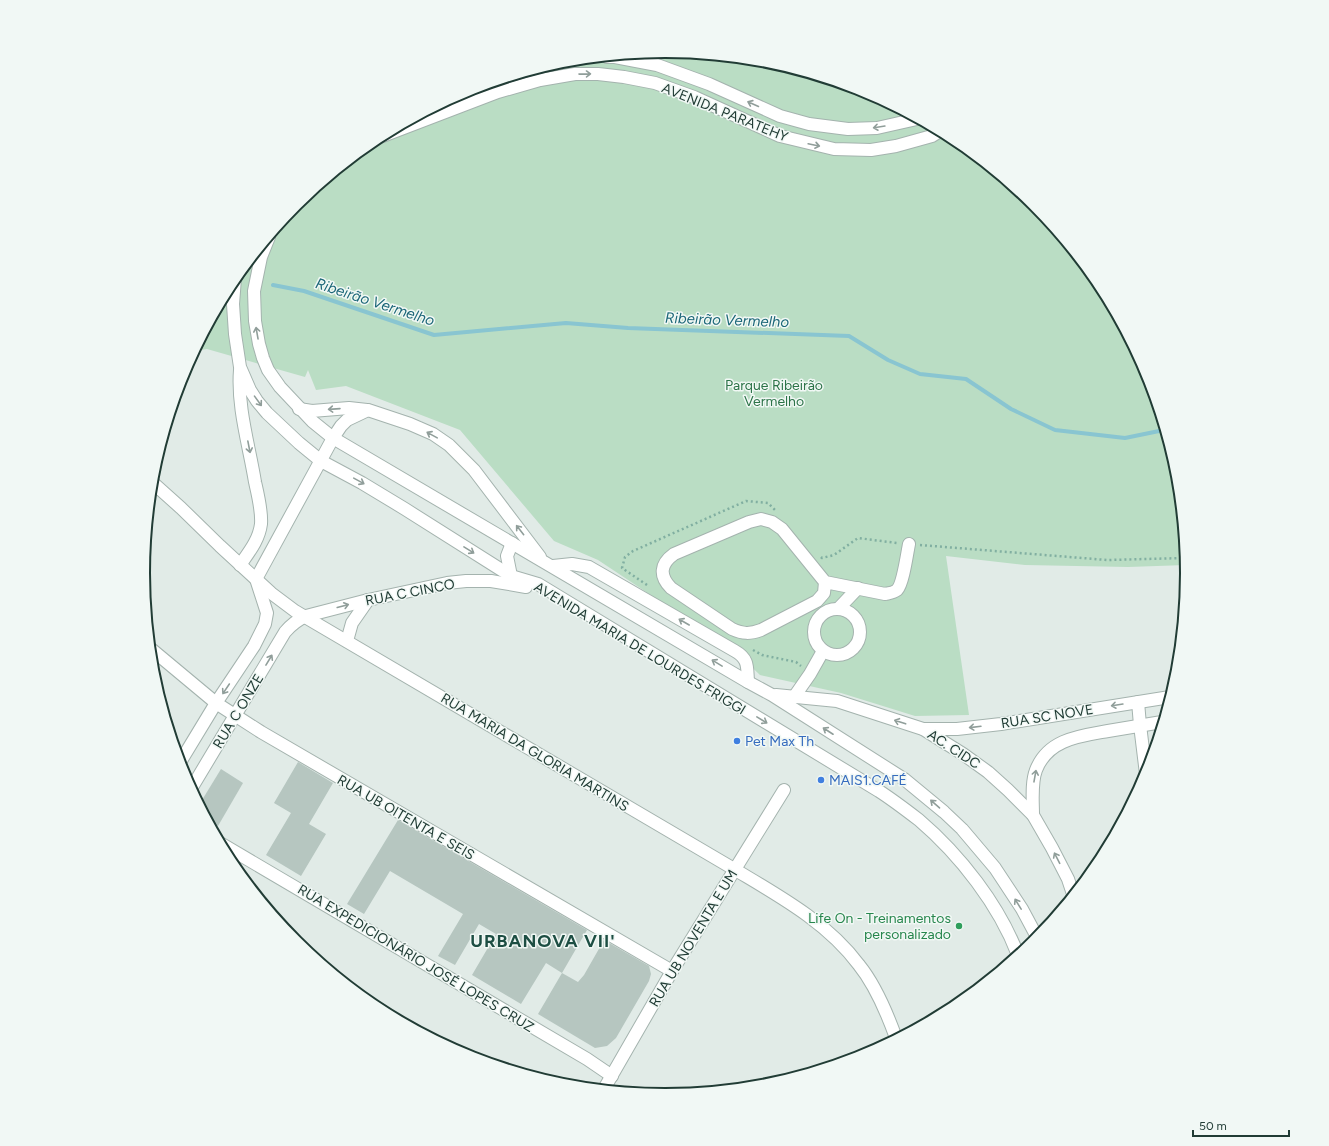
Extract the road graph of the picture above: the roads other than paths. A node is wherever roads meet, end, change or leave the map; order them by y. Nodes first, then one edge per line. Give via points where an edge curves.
1 (624, 60) edge
2 (910, 121) edge
3 (409, 126) edge
4 (934, 135) edge
5 (264, 249) edge
6 (234, 291) edge
7 (240, 367) junction
8 (299, 409) junction
9 (368, 410) junction
10 (333, 438) junction
11 (321, 461) junction
12 (157, 486) edge
13 (512, 543) junction
14 (909, 544) road end
15 (548, 563) junction
16 (240, 565) junction
17 (511, 576) junction
18 (256, 579) junction
19 (491, 581) junction
20 (825, 582) junction
21 (538, 584) junction
22 (858, 588) junction
23 (368, 600) junction
24 (818, 601) junction
25 (838, 609) junction
26 (825, 612) junction
27 (306, 616) junction
28 (285, 632) joint
29 (347, 641) junction
30 (824, 651) junction
31 (156, 653) edge
32 (748, 682) junction
33 (772, 695) junction
34 (794, 697) junction
35 (1164, 698) edge
36 (1138, 702) junction
37 (216, 703) junction
38 (235, 716) junction
39 (1157, 723) edge
40 (1140, 726) junction
41 (923, 729) junction
42 (184, 756) edge
43 (1144, 759) edge
44 (195, 783) edge
45 (784, 790) dead end
46 (1033, 815) junction
47 (230, 849) edge
48 (734, 869) junction
49 (1071, 889) edge
50 (1034, 932) edge
51 (1015, 950) edge
52 (672, 971) junction
53 (894, 1034) edge
54 (612, 1076) junction
55 (607, 1085) edge

2 -> 1 street, AVENIDA PARATEHY via 877,128 848,129 809,124 780,116 709,84 657,65
3 -> 4 street, AVENIDA PARATEHY via 498,92 540,80 590,74 655,83 694,97 780,136 834,149 871,150 896,146
8 -> 5 street, AVENIDA MARIA DE LOURDES FRIGGI via 268,370 258,336 254,291
6 - 7 street via 234,327
7 -> 11 street, AVENIDA MARIA DE LOURDES FRIGGI via 250,390 267,413
7 -> 16 street via 241,404 261,523 255,543
9 -> 8 street
8 - 10 street, AVENIDA MARIA DE LOURDES FRIGGI
9 - 10 street via 347,420
15 -> 9 street via 474,470 449,445 433,434 410,424
10 - 11 street
10 - 13 street, AVENIDA MARIA DE LOURDES FRIGGI
11 -> 17 street, AVENIDA MARIA DE LOURDES FRIGGI via 368,486
11 - 18 street
12 - 16 street, RUA MARIA DA GLORIA MARTINS
13 - 15 street, AVENIDA MARIA DE LOURDES FRIGGI
13 - 17 street via 507,556
14 - 22 street via 898,589 885,594
32 -> 15 street, AVENIDA MARIA DE LOURDES FRIGGI
32 -> 15 street via 746,661 735,651 589,567
16 - 18 street, RUA MARIA DA GLORIA MARTINS
17 - 19 street, RUA C CINCO via 499,571
17 - 21 street, AVENIDA MARIA DE LOURDES FRIGGI
18 - 27 street, RUA MARIA DA GLORIA MARTINS via 295,611
18 -> 37 street, RUA C ONZE via 266,608 266,619 254,646
19 - 21 street via 522,587
19 - 23 street, RUA C CINCO via 447,583
20 - 22 street
20 - 24 street via 824,593
20 - 24 street via 782,529 772,522 760,520 749,522 674,554 663,566 665,582 672,588 732,629 742,633 761,630
21 -> 51 street, AVENIDA MARIA DE LOURDES FRIGGI via 901,806 949,849 979,885 998,913
22 - 25 street
27 -> 23 street, RUA C CINCO
23 - 29 street via 352,623
24 - 26 street
25 - 26 street
25 - 30 street via 850,613 858,623 858,642 854,648 842,654 829,654
26 - 30 street via 816,621 814,628 815,641
27 - 28 street, RUA C CINCO via 290,625
27 - 29 street, RUA MARIA DA GLORIA MARTINS
38 -> 28 street, RUA C ONZE
29 - 48 street, RUA MARIA DA GLORIA MARTINS
30 - 34 street
31 - 37 street, RUA UB OITENTA E SEIS
32 - 33 street, AVENIDA MARIA DE LOURDES FRIGGI
33 - 34 street, AC. CIDC
50 -> 33 street, AVENIDA MARIA DE LOURDES FRIGGI via 995,868 944,812 904,779
41 -> 34 street, AC. CIDC via 837,701
35 - 36 street, RUA SC NOVE
36 - 40 street
36 -> 41 street, RUA SC NOVE via 1000,724 957,729
37 - 38 street, RUA UB OITENTA E SEIS
37 - 42 street, RUA C ONZE
38 - 44 street, RUA C ONZE
38 - 52 street, RUA UB OITENTA E SEIS
39 - 40 street
40 - 43 street
46 -> 40 street via 1034,777 1041,759 1050,750 1061,742 1075,737
41 - 46 street, AC. CIDC via 988,772
45 - 48 street, RUA UB NOVENTA E UM
49 -> 46 street, AC. CIDC
47 - 54 street, RUA EXPEDICIONÁRIO JOSÉ LOPES CRUZ via 576,1052
48 - 52 street, RUA UB NOVENTA E UM
48 - 53 street, RUA MARIA DA GLORIA MARTINS via 814,920 847,950 868,979
52 - 54 street, RUA UB NOVENTA E UM
54 - 55 street, RUA UB NOVENTA E UM

